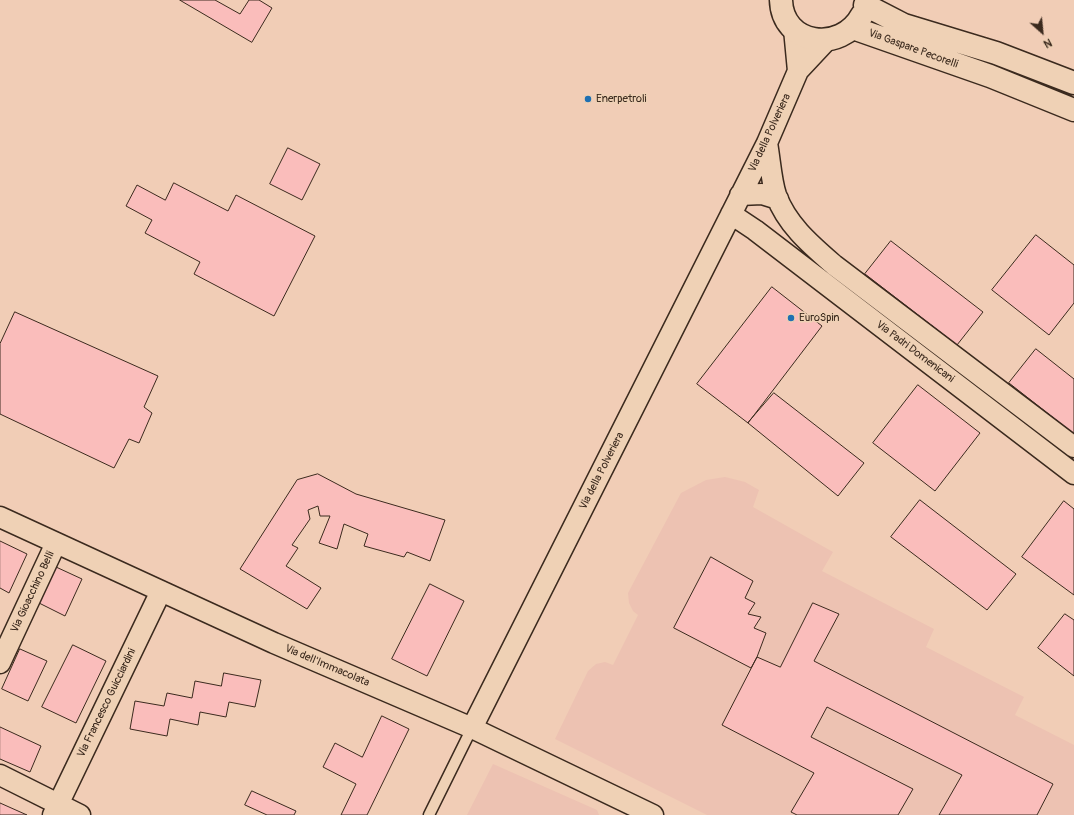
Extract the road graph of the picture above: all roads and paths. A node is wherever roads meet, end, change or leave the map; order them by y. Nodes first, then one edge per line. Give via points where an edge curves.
1 (776, 2) edge
2 (865, 3) edge
3 (853, 28) junction
4 (794, 29) junction
5 (826, 40) junction
6 (798, 71) junction
7 (1074, 83) edge
8 (1074, 110) edge
9 (767, 143) junction
10 (740, 195) junction
11 (779, 201) junction
12 (731, 214) junction
13 (755, 230) junction
14 (1074, 447) edge
15 (1074, 474) edge
16 (0, 517) edge
17 (56, 543) junction
18 (162, 591) junction
19 (0, 663) edge
20 (472, 728) junction
21 (0, 775) edge
22 (55, 809) edge
23 (80, 815) edge
24 (429, 815) edge
25 (653, 815) edge

1 - 4 street
2 - 3 street via 862,15
2 - 7 street, Via Gaspare Pecorelli via 904,25 996,53
3 - 5 street, Via Gaspare Pecorelli via 841,36
3 - 8 street, Via Gaspare Pecorelli via 990,76
4 - 5 street, Via Gaspare Pecorelli via 813,39
4 - 6 street, Via della Polveriera
5 - 6 street, Via della Polveriera
6 - 9 street, Via della Polveriera
9 - 10 street, Via della Polveriera
9 - 11 street, Via Padri Domenicani
10 - 11 street via 762,194
10 - 12 street
11 - 13 street via 776,218 766,227
11 - 14 street, Via Padri Domenicani via 787,217 805,239 834,265
12 - 13 street, Via Padri Domenicani
12 - 20 street, Via della Polveriera
13 - 15 street, Via Padri Domenicani
16 - 17 street, Via dell'Immacolata
17 - 18 street, Via dell'Immacolata
17 - 19 street, Via Gioacchino Belli
18 - 20 street, Via dell'Immacolata via 274,643
18 - 22 street, Via Francesco Guicciardini
20 - 24 lane
20 - 25 street, Via dell'Immacolata
21 - 22 street
22 - 23 street

